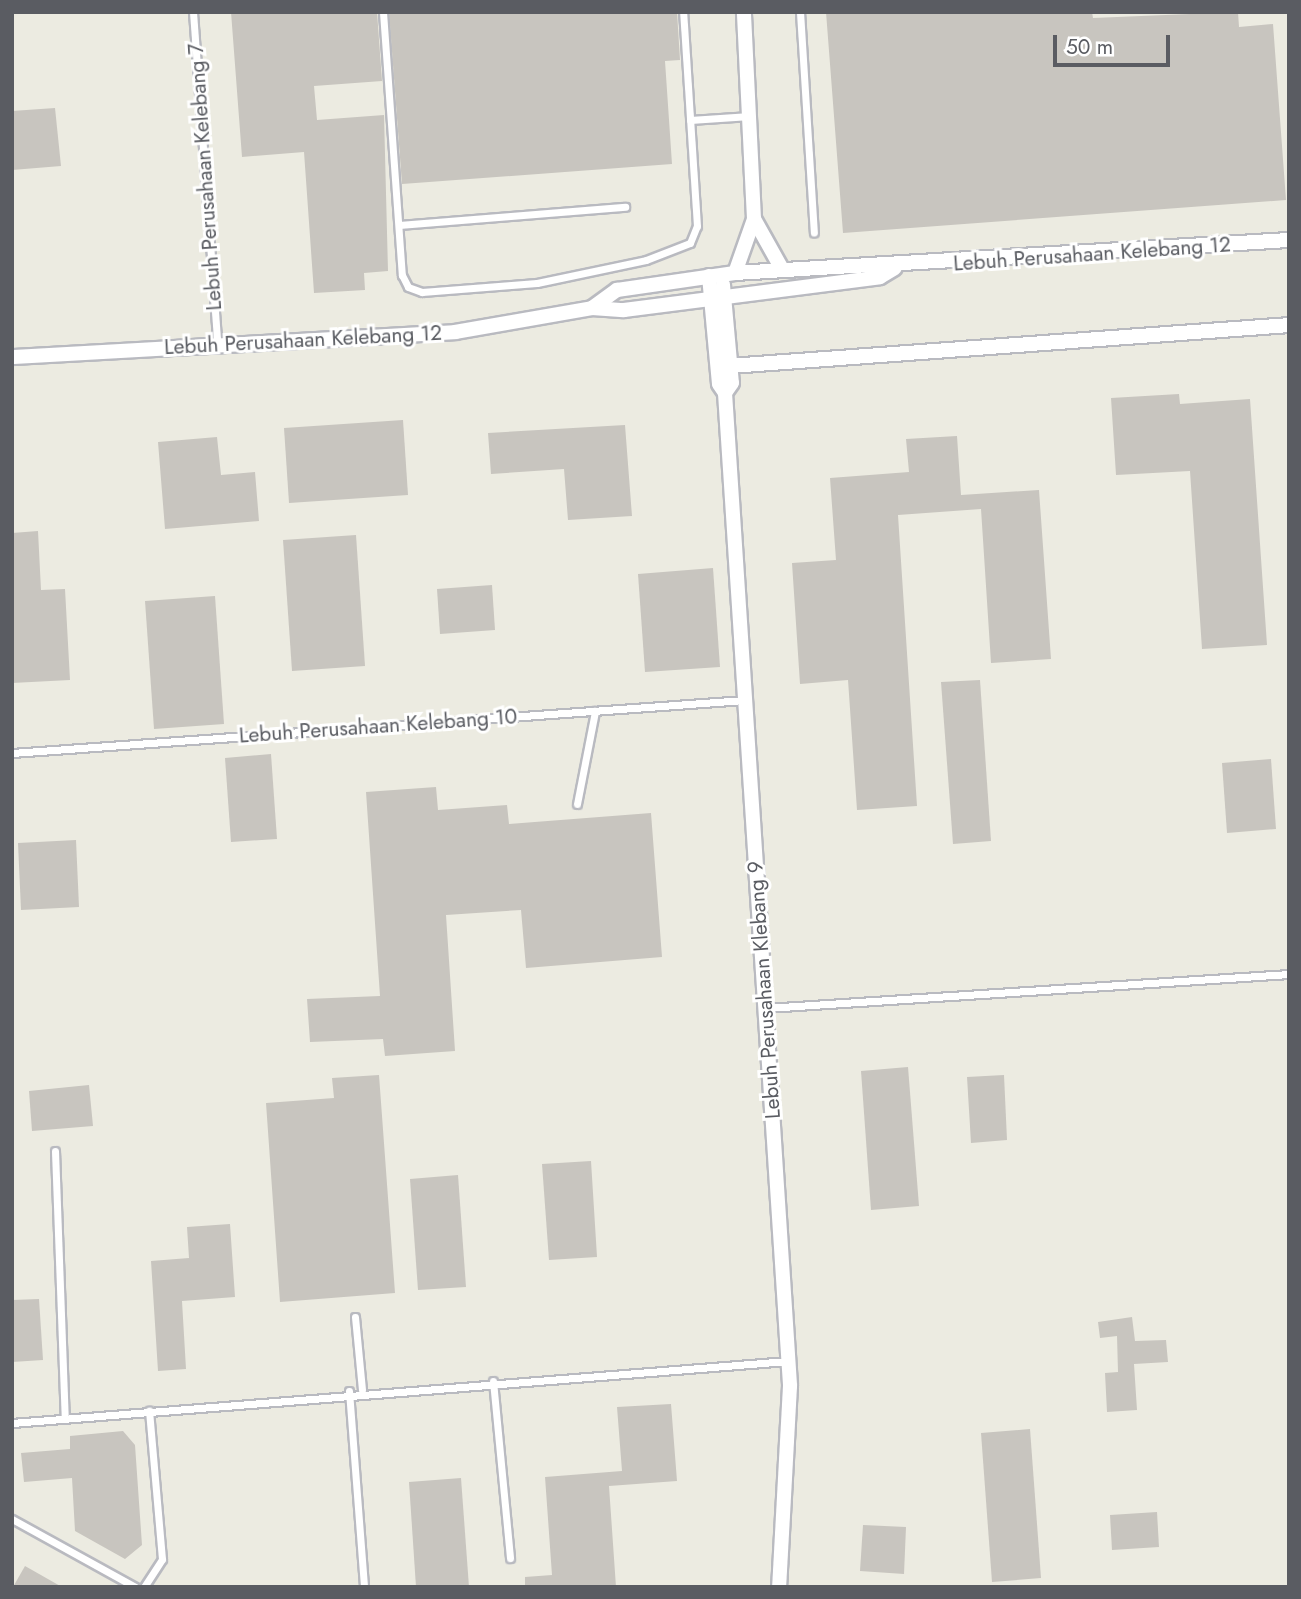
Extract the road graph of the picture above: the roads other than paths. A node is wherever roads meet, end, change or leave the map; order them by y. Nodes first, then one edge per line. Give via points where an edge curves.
1 (194, 12) edge
2 (383, 12) edge
3 (683, 12) edge
4 (744, 12) edge
5 (800, 12) edge
6 (751, 116) junction
7 (690, 120) junction
8 (625, 207) dead end
9 (754, 219) junction
10 (398, 225) junction
11 (814, 233) dead end
12 (1289, 240) edge
13 (895, 268) junction
14 (782, 270) junction
15 (722, 275) junction
16 (717, 295) junction
17 (592, 308) junction
18 (1289, 325) edge
19 (216, 342) junction
20 (12, 357) edge
21 (730, 366) junction
22 (725, 393) junction
23 (744, 700) junction
24 (595, 711) junction
25 (12, 753) edge
26 (577, 804) dead end
27 (1289, 974) edge
28 (765, 1008) junction
29 (55, 1151) dead end
30 (355, 1317) dead end
31 (788, 1361) junction
32 (493, 1381) junction
33 (362, 1390) junction
34 (349, 1391) junction
35 (149, 1411) junction
36 (65, 1418) junction
37 (12, 1423) edge
38 (12, 1519) edge
39 (510, 1558) dead end
40 (135, 1587) edge
41 (145, 1587) edge
42 (364, 1587) edge
43 (779, 1587) edge

1 - 19 lane, Lebuh Perusahaan Kelebang 7
2 - 10 lane
3 - 7 lane
4 - 6 street
5 - 11 lane
6 - 7 lane
6 - 9 street
7 - 10 lane via 697,232 690,243 646,260 513,286 422,292 404,282
8 - 10 lane
9 - 14 street
9 - 15 street
12 - 13 street, Lebuh Perusahaan Kelebang 12
13 - 14 street, Lebuh Perusahaan Kelebang 12 via 877,262
13 - 16 street, Lebuh Perusahaan Kelebang 12 via 880,277
14 - 15 street, Lebuh Perusahaan Kelebang 12
15 - 16 street, Lebuh Perusahaan Klebang 9
15 - 17 street, Lebuh Perusahaan Kelebang 12 via 617,290
16 - 17 street, Lebuh Perusahaan Kelebang 12
16 - 21 street, Lebuh Perusahaan Klebang 9
16 - 22 street, Lebuh Perusahaan Klebang 9 via 719,384
17 - 19 street, Lebuh Perusahaan Kelebang 12 via 455,332
18 - 21 street
19 - 20 street, Lebuh Perusahaan Kelebang 12
21 - 22 street, Lebuh Perusahaan Klebang 9
22 - 23 street, Lebuh Perusahaan Klebang 9
23 - 24 lane, Lebuh Perusahaan Kelebang 10
23 - 28 street, Lebuh Perusahaan Klebang 9
24 - 25 lane, Lebuh Perusahaan Kelebang 10
24 - 26 lane
27 - 28 lane
28 - 31 street, Lebuh Perusahaan Klebang 9
29 - 36 lane
30 - 33 lane
31 - 32 lane
31 - 43 street, Lebuh Perusahaan Klebang 9 via 791,1417
32 - 33 lane
32 - 39 lane
33 - 34 lane
34 - 35 lane
34 - 42 lane
35 - 36 lane
35 - 41 lane via 162,1559
36 - 37 lane
38 - 40 lane

